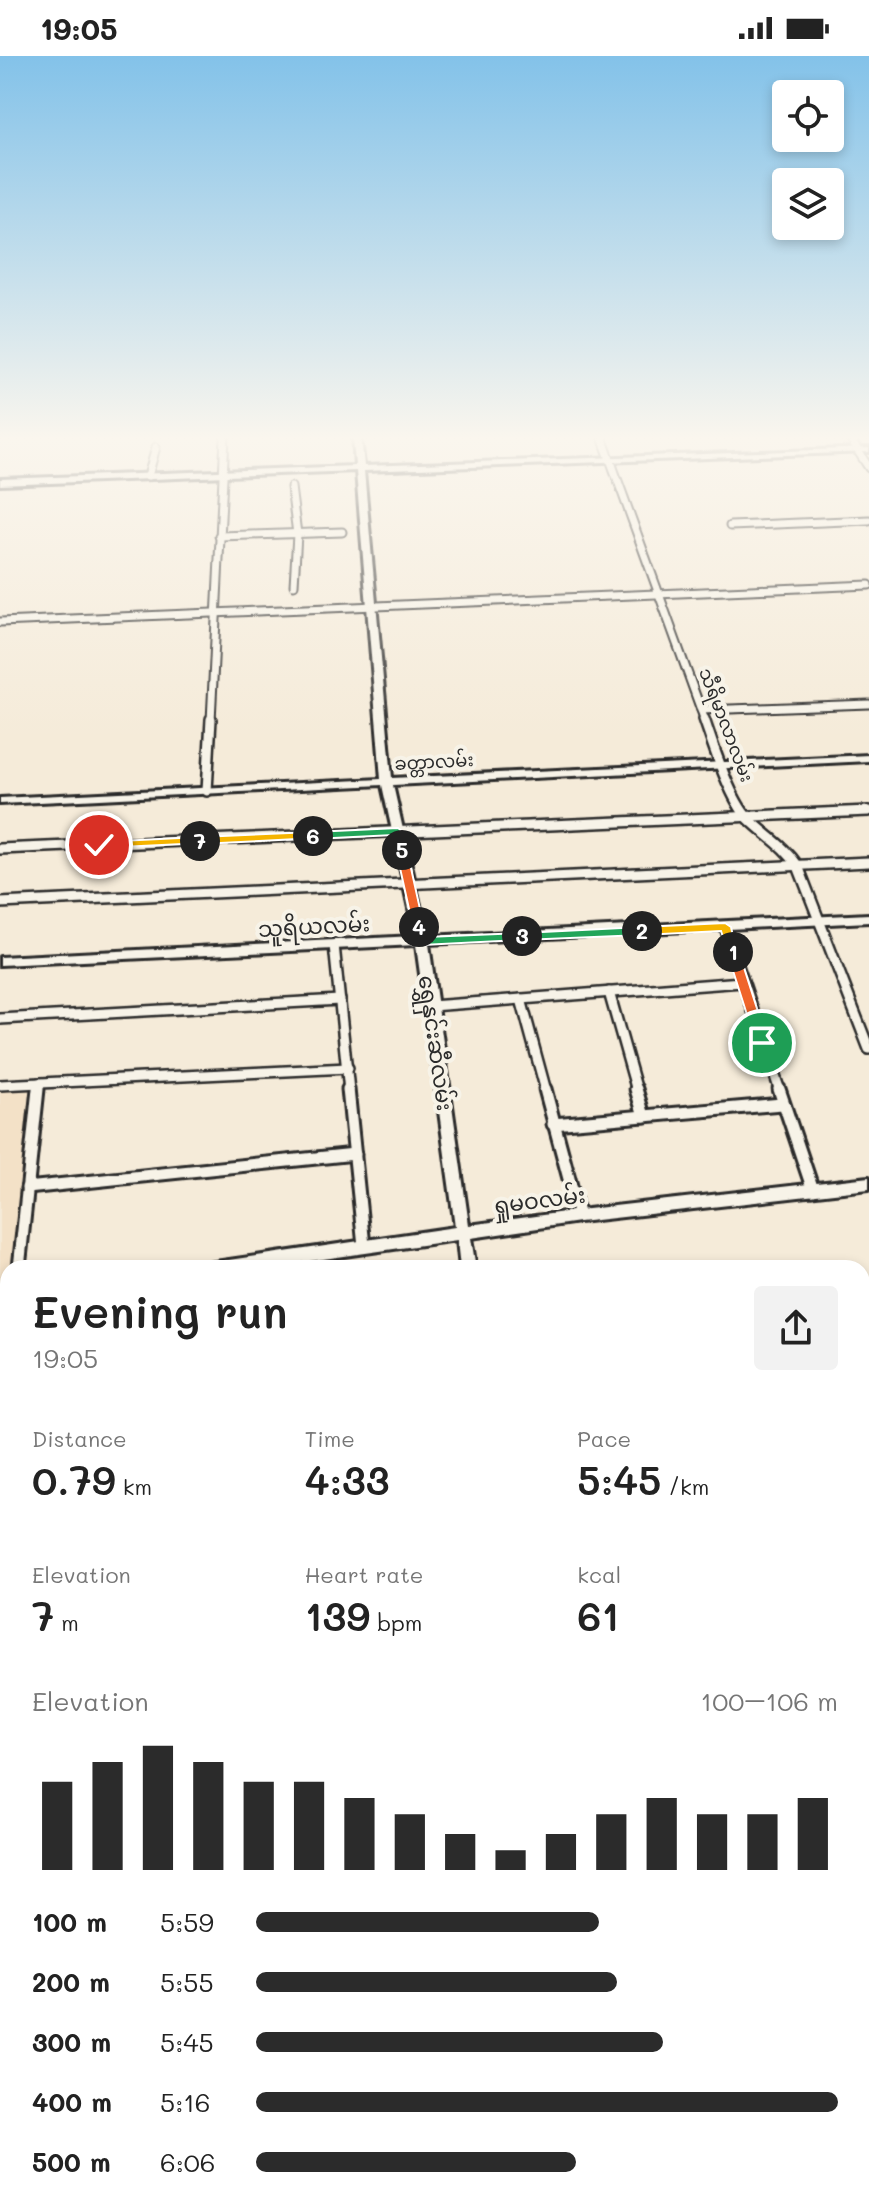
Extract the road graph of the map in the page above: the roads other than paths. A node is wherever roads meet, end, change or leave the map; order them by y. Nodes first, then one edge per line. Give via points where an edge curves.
1 (219, 537) edge
2 (297, 537) edge
3 (366, 537) edge
4 (639, 537) edge
5 (294, 585) dead end
6 (869, 585) edge
7 (660, 591) junction
8 (372, 606) junction
9 (216, 614) junction
10 (0, 622) edge
11 (869, 704) edge
12 (701, 710) junction
13 (869, 758) edge
14 (721, 766) junction
15 (387, 783) junction
16 (207, 791) junction
17 (0, 801) edge
18 (869, 811) edge
19 (746, 816) junction
20 (398, 832) junction
21 (0, 849) edge
22 (869, 862) edge
23 (798, 866) junction
24 (409, 886) junction
25 (0, 903) edge
26 (869, 918) edge
27 (818, 922) junction
28 (725, 927) junction
29 (422, 941) junction
30 (334, 945) junction
31 (0, 961) edge
32 (742, 982) junction
33 (609, 992) junction
34 (521, 999) junction
35 (340, 1000) junction
36 (431, 1006) junction
37 (0, 1019) edge
38 (869, 1049) edge
39 (348, 1068) junction
40 (39, 1083) junction
41 (0, 1085) edge
42 (782, 1104) junction
43 (644, 1116) junction
44 (553, 1124) junction
45 (355, 1154) junction
46 (869, 1183) edge
47 (27, 1188) junction
48 (813, 1190) junction
49 (579, 1216) junction
50 (463, 1232) junction
51 (364, 1246) junction
52 (20, 1260) edge
53 (269, 1260) edge
54 (467, 1260) edge

1 - 9 street
2 - 5 street
3 - 8 street, ရွှေနှင်းဆီလမ်း
4 - 7 street, သီရိမာလာလမ်း
6 - 7 street
7 - 8 street
7 - 12 street, သီရိမာလာလမ်း
8 - 9 street
8 - 15 street, ရွှေနှင်းဆီလမ်း
9 - 10 street
9 - 16 street
11 - 12 street
12 - 14 street, သီရိမာလာလမ်း
13 - 14 street, ခတ္တာလမ်း
14 - 15 street, ခတ္တာလမ်း
14 - 19 street, သီရိမာလာလမ်း
15 - 16 street, ခတ္တာလမ်း
15 - 20 street, ရွှေနှင်းဆီလမ်း
16 - 17 street, ခတ္တာလမ်း
18 - 19 street
19 - 20 street
19 - 23 street, သီရိမာလာလမ်း via 786,848
20 - 21 street
20 - 24 street, ရွှေနှင်းဆီလမ်း
22 - 23 street
23 - 24 street
23 - 27 street, သီရိမာလာလမ်း
24 - 25 street
24 - 29 street, ရွှေနှင်းဆီလမ်း
26 - 27 street, သူရိယလမ်း
27 - 28 street, သူရိယလမ်း
27 - 38 street, သီရိမာလာလမ်း
28 - 29 street, သူရိယလမ်း
28 - 32 street
29 - 30 street, သူရိယလမ်း
29 - 36 street, ရွှေနှင်းဆီလမ်း
30 - 31 street, သူရိယလမ်း
30 - 35 street
32 - 33 street
32 - 42 street
33 - 34 street
33 - 43 street
34 - 36 street
34 - 44 street
35 - 37 street
35 - 39 street
36 - 50 street, ရွှေနှင်းဆီလမ်း
39 - 40 street
39 - 45 street
40 - 41 street
40 - 47 street
42 - 43 street
42 - 48 street
43 - 44 street
44 - 49 street
45 - 47 street
45 - 51 street
46 - 48 street, ရှုမဝလမ်း
47 - 52 street
48 - 49 street, ရှုမဝလမ်း
49 - 50 street, ရှုမဝလမ်း
50 - 51 street, ရှုမဝလမ်း
50 - 54 street, ရွှေနှင်းဆီလမ်း
51 - 53 street, ရှုမဝလမ်း

